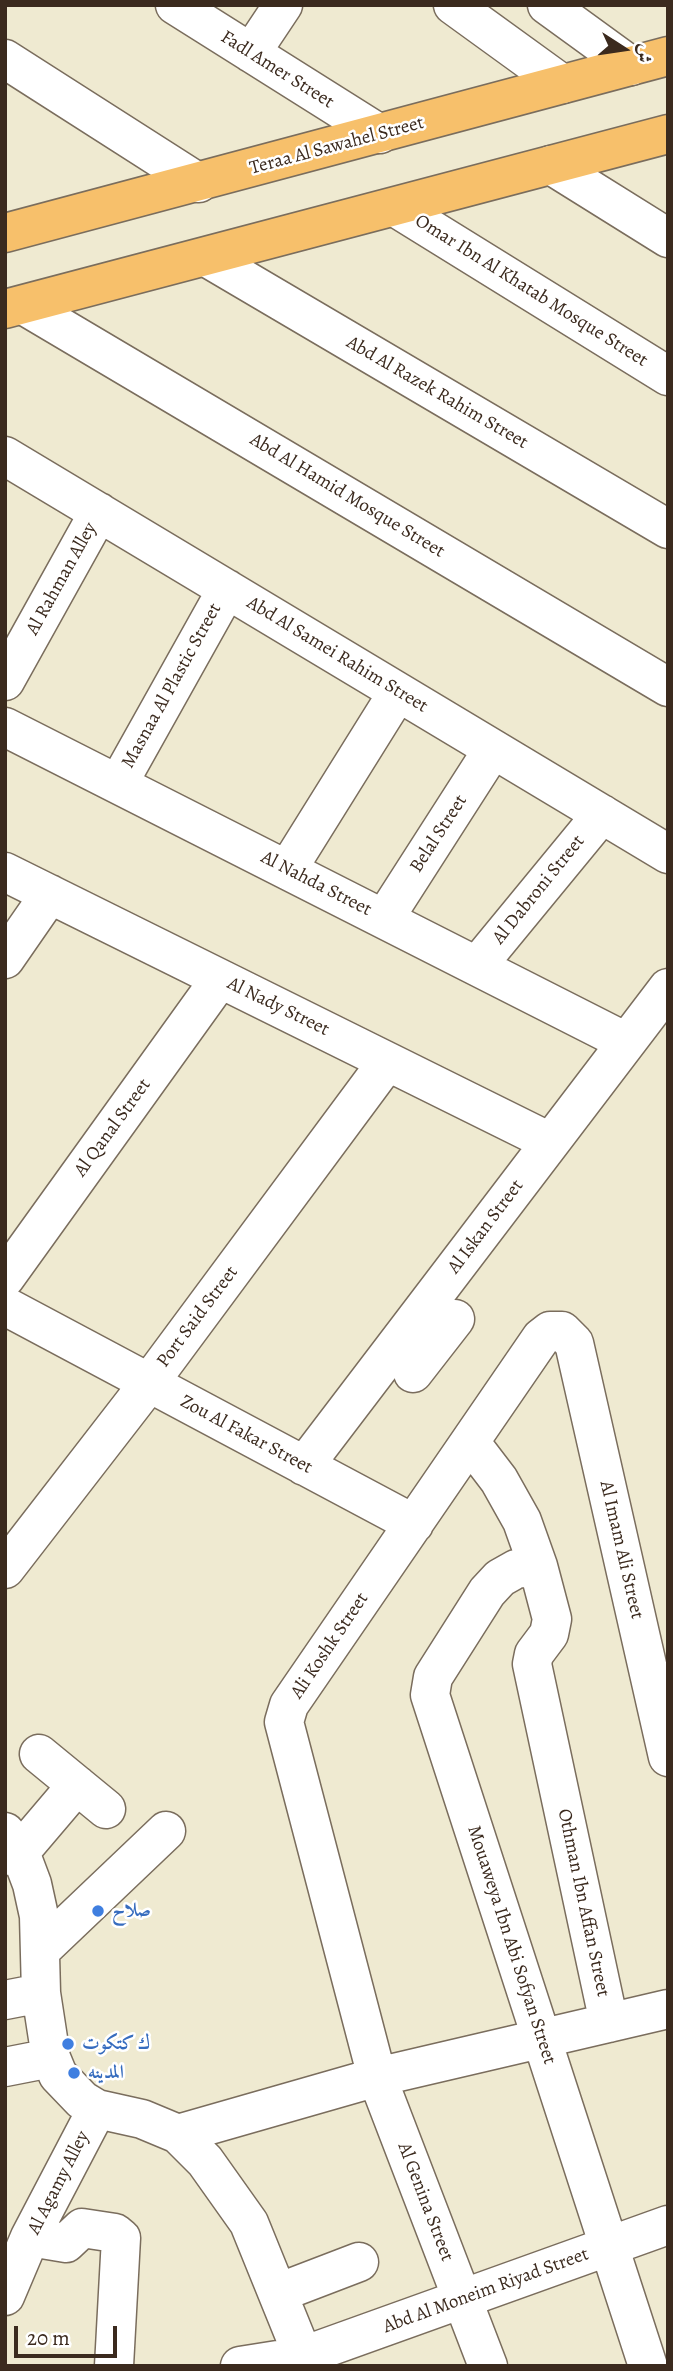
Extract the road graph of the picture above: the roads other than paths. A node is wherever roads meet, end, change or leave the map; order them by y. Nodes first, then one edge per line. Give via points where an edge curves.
1 (175, 5) edge
2 (283, 5) edge
3 (453, 5) edge
4 (547, 5) edge
5 (251, 53) junction
6 (668, 56) edge
7 (5, 58) edge
8 (631, 66) junction
9 (562, 84) junction
10 (380, 134) junction
11 (668, 134) edge
12 (551, 165) junction
13 (199, 183) junction
14 (395, 206) junction
15 (5, 233) edge
16 (668, 238) edge
17 (206, 257) junction
18 (15, 307) edge
19 (668, 376) edge
20 (5, 456) edge
21 (99, 512) junction
22 (668, 529) edge
23 (227, 589) junction
24 (5, 681) edge
25 (668, 687) edge
26 (398, 692) junction
27 (5, 727) edge
28 (493, 749) junction
29 (118, 784) junction
30 (602, 814) junction
31 (668, 853) edge
32 (287, 870) junction
33 (5, 872) edge
34 (50, 894) junction
35 (384, 919) junction
36 (5, 959) edge
37 (477, 966) junction
38 (220, 978) junction
39 (668, 988) edge
40 (626, 1042) junction
41 (387, 1062) junction
42 (550, 1142) junction
43 (5, 1278) edge
44 (5, 1306) edge
45 (442, 1319) junction
46 (574, 1343) joint
47 (413, 1373) dead end
48 (149, 1383) junction
49 (470, 1442) junction
50 (304, 1466) junction
51 (414, 1524) junction
52 (538, 1566) junction
53 (5, 1569) edge
54 (39, 1755) dead end
55 (668, 1757) edge
56 (166, 1831) dead end
57 (10, 1847) edge
58 (41, 1950) junction
59 (23, 1997) edge
60 (668, 2009) edge
61 (609, 2023) junction
62 (541, 2039) junction
63 (51, 2058) junction
64 (5, 2067) edge
65 (377, 2077) junction
66 (97, 2109) junction
67 (178, 2134) junction
68 (668, 2225) edge
69 (30, 2237) junction
70 (608, 2247) junction
71 (359, 2262) dead end
72 (278, 2293) junction
73 (5, 2296) edge
74 (463, 2300) junction
75 (305, 2361) edge
76 (114, 2366) edge
77 (240, 2366) edge
78 (488, 2366) edge
79 (648, 2366) edge

1 - 5 street, Fadl Amer Street
2 - 5 street
3 - 9 street
4 - 8 street
5 - 10 street, Fadl Amer Street
6 - 8 main road, Teraa Al Sawahel Street
7 - 13 street
8 - 9 main road, Teraa Al Sawahel Street
9 - 10 main road, Teraa Al Sawahel Street
10 - 13 main road, Teraa Al Sawahel Street
11 - 12 main road
12 - 14 main road
12 - 16 street
13 - 15 main road, Teraa Al Sawahel Street
14 - 17 main road
14 - 19 street, Omar Ibn Al Khatab Mosque Street
17 - 18 main road
17 - 22 street, Abd Al Razek Rahim Street
18 - 25 street, Abd Al Hamid Mosque Street
20 - 21 street, Abd Al Samei Rahim Street
21 - 23 street, Abd Al Samei Rahim Street
21 - 24 street, Al Rahman Alley
23 - 26 street, Abd Al Samei Rahim Street
23 - 29 street, Masnaa Al Plastic Street
26 - 28 street, Abd Al Samei Rahim Street
26 - 32 street
27 - 29 street, Al Nahda Street
28 - 30 street, Abd Al Samei Rahim Street
28 - 35 street, Belal Street
29 - 32 street, Al Nahda Street
30 - 31 street, Abd Al Samei Rahim Street
30 - 37 street, Al Dabroni Street
32 - 35 street, Al Nahda Street
33 - 34 street, Al Nady Street
34 - 36 street
34 - 38 street, Al Nady Street
35 - 37 street, Al Nahda Street
37 - 40 street, Al Nahda Street
38 - 41 street, Al Nady Street
38 - 43 street, Al Qanal Street
39 - 40 street, Al Iskan Street
40 - 42 street, Al Iskan Street
41 - 42 street, Al Nady Street
41 - 48 street, Port Said Street
42 - 45 street, Al Iskan Street
44 - 48 street, Zou Al Fakar Street
45 - 47 street
45 - 50 street, Al Iskan Street
46 - 49 street, Ali Koshk Street via 562,1331 546,1334
46 - 55 street, Al Imam Ali Street
48 - 50 street, Zou Al Fakar Street
48 - 53 street, Port Said Street
49 - 51 street, Ali Koshk Street
49 - 52 street, Othman Ibn Affan Street via 516,1511
50 - 51 street, Zou Al Fakar Street
51 - 65 street, Ali Koshk Street via 289,1705 284,1721
52 - 61 street, Othman Ibn Affan Street via 551,1626 532,1664
52 - 62 street, Mouaweya Ibn Abi Sofyan Street via 516,1569 487,1592 430,1688
54 - 57 street via 91,1797
56 - 58 street
57 - 58 street via 32,1884
58 - 59 street
59 - 63 street
60 - 61 street
61 - 62 street
62 - 65 street
62 - 70 street, Mouaweya Ibn Abi Sofyan Street
63 - 64 street
63 - 66 street via 69,2088
65 - 67 street
65 - 74 street, Al Genina Street
66 - 67 street via 142,2119
66 - 69 street, Al Agamy Alley
67 - 72 street via 229,2190 249,2223
68 - 70 street, Abd Al Moneim Riyad Street
69 - 73 street, Al Agamy Alley
69 - 76 street via 66,2243 82,2228 121,2238
70 - 74 street, Abd Al Moneim Riyad Street
70 - 79 street, Mouaweya Ibn Abi Sofyan Street
71 - 72 street
72 - 75 street
74 - 75 street, Abd Al Moneim Riyad Street
74 - 78 street, Al Genina Street
75 - 77 street, Abd Al Moneim Riyad Street

